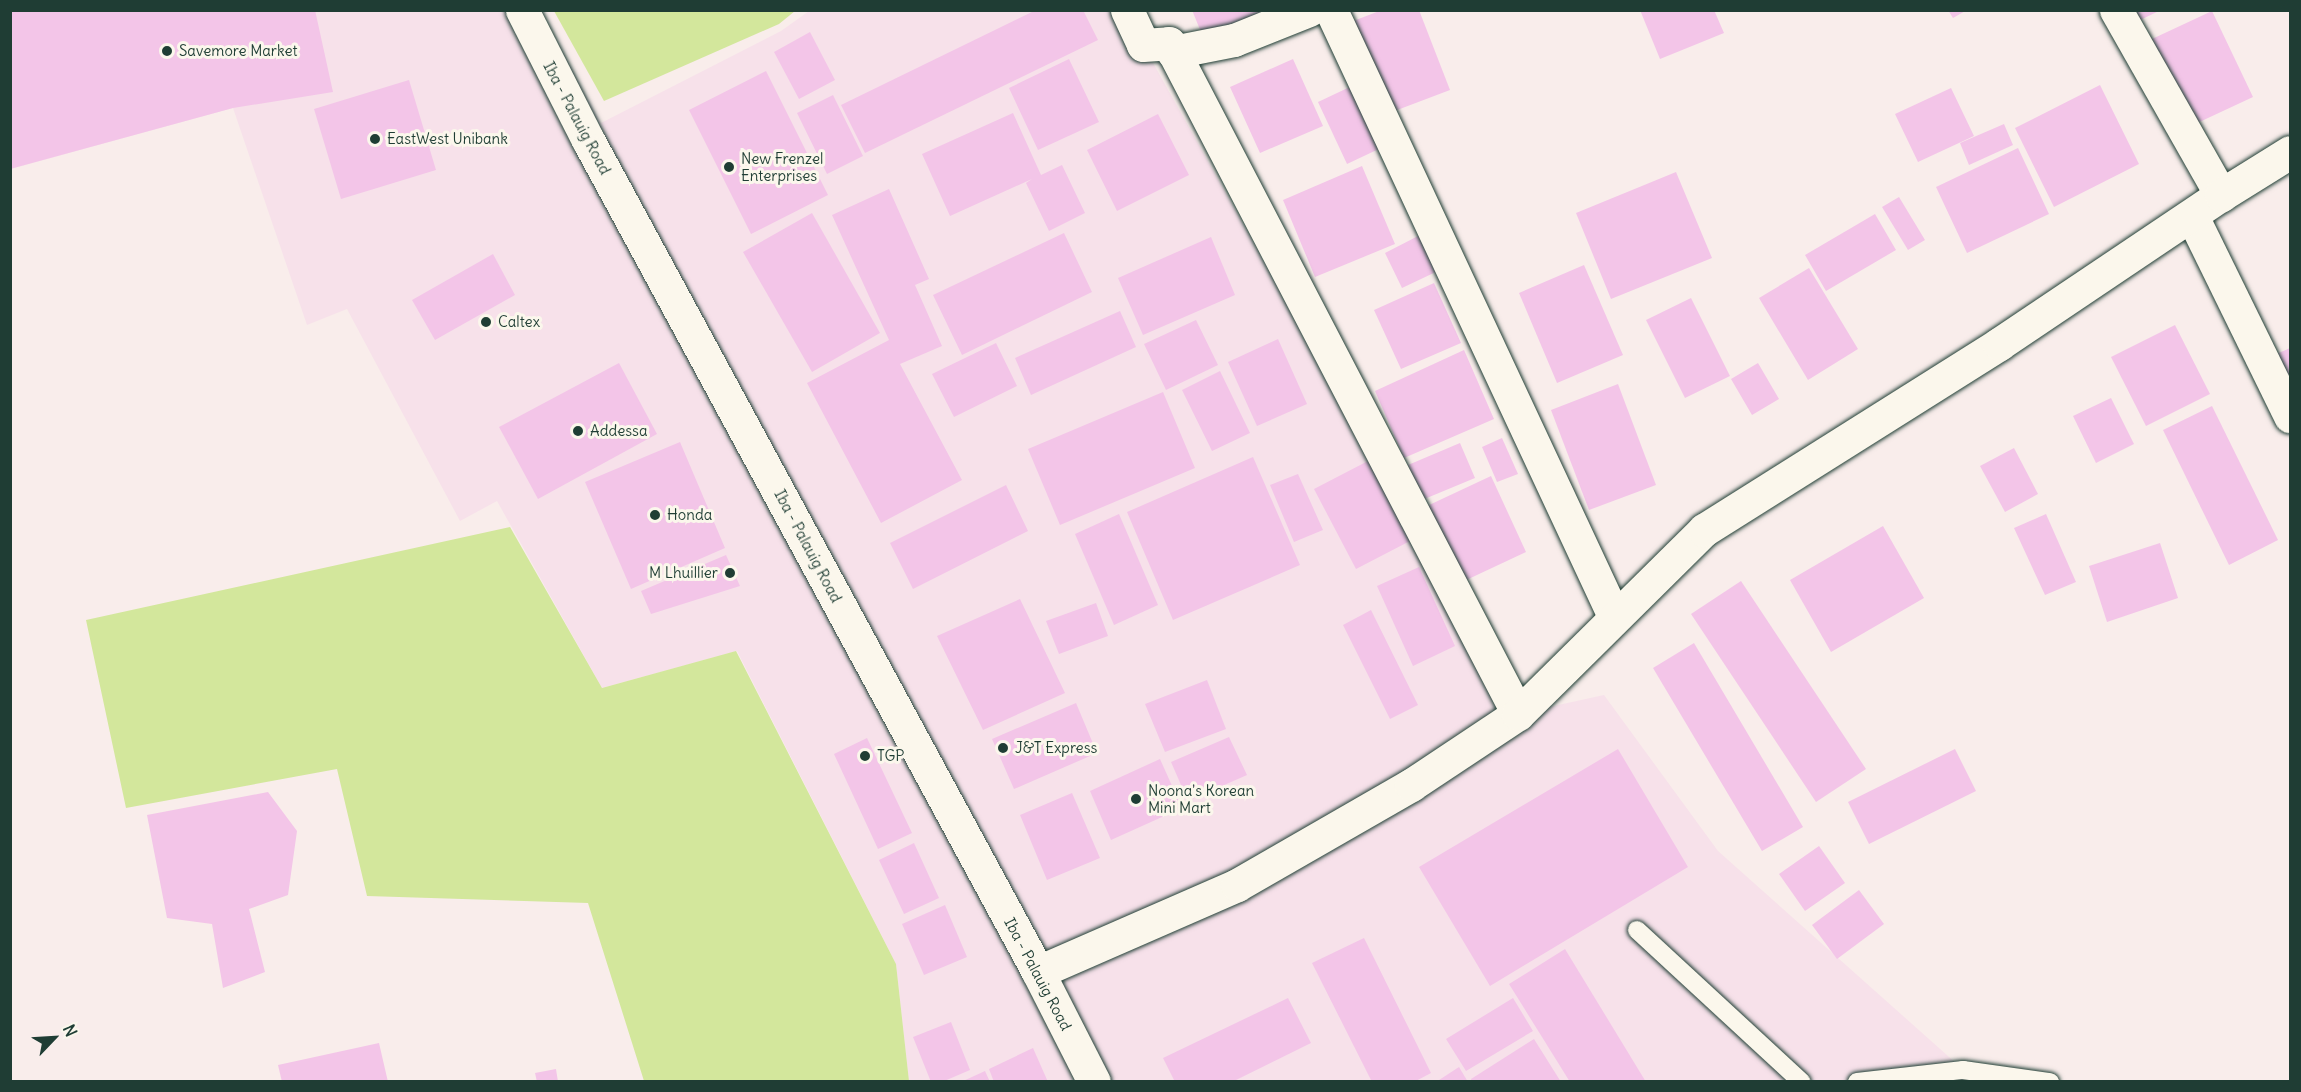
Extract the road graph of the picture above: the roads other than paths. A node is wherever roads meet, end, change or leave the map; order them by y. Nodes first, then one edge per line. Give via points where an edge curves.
1 (522, 10) edge
2 (1127, 10) edge
3 (1309, 10) edge
4 (1330, 10) edge
5 (2116, 10) edge
6 (1173, 52) junction
7 (2290, 152) edge
8 (2222, 195) junction
9 (2192, 216) junction
10 (2290, 416) edge
11 (1614, 616) junction
12 (1518, 714) junction
13 (1637, 930) dead end
14 (1038, 972) junction
15 (1094, 1082) edge
16 (1802, 1082) edge
17 (1857, 1082) edge
18 (2050, 1082) edge

1 - 14 street, Iba - Palauig Road via 588,140
2 - 6 street via 1143,45 1169,43
3 - 6 street via 1234,40
4 - 11 street
5 - 8 street
6 - 12 street
7 - 8 street
8 - 9 street
9 - 10 street
9 - 11 street via 1989,351 1704,530
11 - 12 street
12 - 14 street via 1411,785 1238,885
13 - 16 lane
14 - 15 street, Iba - Palauig Road
17 - 18 lane via 1963,1070

